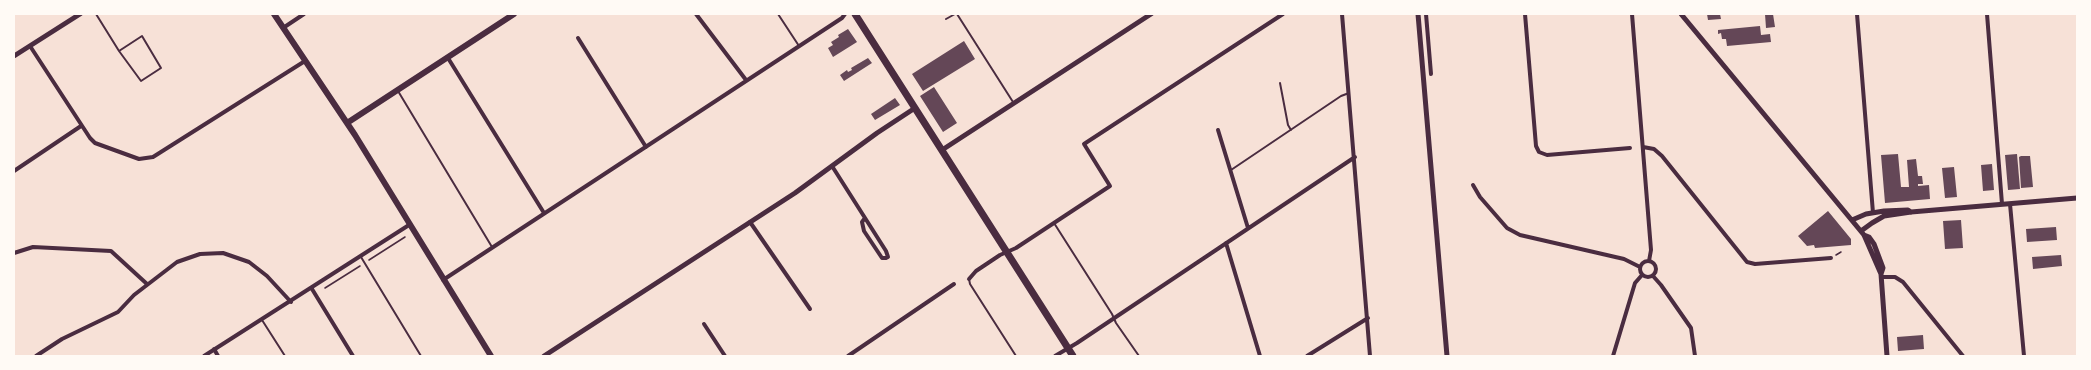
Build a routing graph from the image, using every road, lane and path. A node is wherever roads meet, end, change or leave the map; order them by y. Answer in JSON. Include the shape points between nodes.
{"nodes":[{"id":1,"x":80,"y":14,"type":"edge"},
{"id":2,"x":96,"y":14,"type":"edge"},
{"id":3,"x":274,"y":14,"type":"edge"},
{"id":4,"x":304,"y":14,"type":"edge"},
{"id":5,"x":514,"y":14,"type":"edge"},
{"id":6,"x":696,"y":14,"type":"edge"},
{"id":7,"x":778,"y":14,"type":"edge"},
{"id":8,"x":845,"y":14,"type":"edge"},
{"id":9,"x":855,"y":14,"type":"edge"},
{"id":10,"x":956,"y":14,"type":"edge"},
{"id":11,"x":1151,"y":14,"type":"edge"},
{"id":12,"x":1284,"y":14,"type":"edge"},
{"id":13,"x":1342,"y":14,"type":"edge"},
{"id":14,"x":1418,"y":14,"type":"edge"},
{"id":15,"x":1426,"y":14,"type":"edge"},
{"id":16,"x":1525,"y":14,"type":"edge"},
{"id":17,"x":1632,"y":14,"type":"edge"},
{"id":18,"x":1681,"y":14,"type":"edge"},
{"id":19,"x":1857,"y":14,"type":"edge"},
{"id":20,"x":1987,"y":14,"type":"edge"},
{"id":21,"x":946,"y":19,"type":"dead end"},
{"id":22,"x":283,"y":28,"type":"junction"},
{"id":23,"x":578,"y":38,"type":"dead end"},
{"id":24,"x":30,"y":46,"type":"junction"},
{"id":25,"x":799,"y":46,"type":"junction"},
{"id":26,"x":119,"y":51,"type":"junction"},
{"id":27,"x":14,"y":56,"type":"edge"},
{"id":28,"x":448,"y":58,"type":"junction"},
{"id":29,"x":305,"y":61,"type":"junction"},
{"id":30,"x":1431,"y":74,"type":"dead end"},
{"id":31,"x":746,"y":80,"type":"junction"},
{"id":32,"x":1280,"y":83,"type":"dead end"},
{"id":33,"x":398,"y":91,"type":"junction"},
{"id":34,"x":1350,"y":93,"type":"junction"},
{"id":35,"x":1014,"y":104,"type":"junction"},
{"id":36,"x":915,"y":108,"type":"junction"},
{"id":37,"x":347,"y":123,"type":"junction"},
{"id":38,"x":81,"y":126,"type":"junction"},
{"id":39,"x":1218,"y":130,"type":"dead end"},
{"id":40,"x":1291,"y":130,"type":"junction"},
{"id":41,"x":646,"y":147,"type":"junction"},
{"id":42,"x":1643,"y":147,"type":"junction"},
{"id":43,"x":1630,"y":148,"type":"dead end"},
{"id":44,"x":942,"y":150,"type":"junction"},
{"id":45,"x":1355,"y":157,"type":"junction"},
{"id":46,"x":832,"y":166,"type":"junction"},
{"id":47,"x":1230,"y":170,"type":"junction"},
{"id":48,"x":14,"y":171,"type":"edge"},
{"id":49,"x":1473,"y":185,"type":"dead end"},
{"id":50,"x":2077,"y":198,"type":"edge"},
{"id":51,"x":2002,"y":204,"type":"junction"},
{"id":52,"x":2010,"y":204,"type":"junction"},
{"id":53,"x":1911,"y":212,"type":"junction"},
{"id":54,"x":544,"y":213,"type":"junction"},
{"id":55,"x":1873,"y":213,"type":"junction"},
{"id":56,"x":865,"y":218,"type":"junction"},
{"id":57,"x":1852,"y":220,"type":"junction"},
{"id":58,"x":750,"y":222,"type":"junction"},
{"id":59,"x":1054,"y":223,"type":"junction"},
{"id":60,"x":409,"y":225,"type":"junction"},
{"id":61,"x":1248,"y":228,"type":"junction"},
{"id":62,"x":1862,"y":233,"type":"junction"},
{"id":63,"x":1226,"y":243,"type":"junction"},
{"id":64,"x":492,"y":247,"type":"junction"},
{"id":65,"x":1007,"y":252,"type":"junction"},
{"id":66,"x":14,"y":253,"type":"edge"},
{"id":67,"x":361,"y":257,"type":"junction"},
{"id":68,"x":1831,"y":258,"type":"dead end"},
{"id":69,"x":1649,"y":261,"type":"junction"},
{"id":70,"x":1640,"y":267,"type":"junction"},
{"id":71,"x":1642,"y":275,"type":"junction"},
{"id":72,"x":1653,"y":276,"type":"junction"},
{"id":73,"x":1881,"y":276,"type":"junction"},
{"id":74,"x":969,"y":279,"type":"joint"},
{"id":75,"x":443,"y":280,"type":"junction"},
{"id":76,"x":147,"y":284,"type":"junction"},
{"id":77,"x":954,"y":284,"type":"dead end"},
{"id":78,"x":312,"y":289,"type":"junction"},
{"id":79,"x":291,"y":302,"type":"junction"},
{"id":80,"x":810,"y":309,"type":"dead end"},
{"id":81,"x":1114,"y":318,"type":"junction"},
{"id":82,"x":1368,"y":318,"type":"junction"},
{"id":83,"x":262,"y":319,"type":"junction"},
{"id":84,"x":704,"y":324,"type":"dead end"},
{"id":85,"x":1068,"y":348,"type":"junction"},
{"id":86,"x":214,"y":349,"type":"junction"},
{"id":87,"x":36,"y":356,"type":"edge"},
{"id":88,"x":204,"y":356,"type":"edge"},
{"id":89,"x":218,"y":356,"type":"edge"},
{"id":90,"x":285,"y":356,"type":"edge"},
{"id":91,"x":353,"y":356,"type":"edge"},
{"id":92,"x":421,"y":356,"type":"edge"},
{"id":93,"x":490,"y":356,"type":"edge"},
{"id":94,"x":544,"y":356,"type":"edge"},
{"id":95,"x":725,"y":356,"type":"edge"},
{"id":96,"x":848,"y":356,"type":"edge"},
{"id":97,"x":1016,"y":356,"type":"edge"},
{"id":98,"x":1055,"y":356,"type":"edge"},
{"id":99,"x":1073,"y":356,"type":"edge"},
{"id":100,"x":1139,"y":356,"type":"edge"},
{"id":101,"x":1260,"y":356,"type":"edge"},
{"id":102,"x":1307,"y":356,"type":"edge"},
{"id":103,"x":1370,"y":356,"type":"edge"},
{"id":104,"x":1447,"y":356,"type":"edge"},
{"id":105,"x":1613,"y":356,"type":"edge"},
{"id":106,"x":1695,"y":356,"type":"edge"},
{"id":107,"x":1887,"y":356,"type":"edge"},
{"id":108,"x":1963,"y":356,"type":"edge"},
{"id":109,"x":2024,"y":356,"type":"edge"}],
"edges":[{"from":1,"to":24,"type":"street"},
{"from":2,"to":26,"type":"lane"},
{"from":3,"to":22,"type":"main road"},
{"from":4,"to":22,"type":"street"},
{"from":5,"to":28,"type":"main road"},
{"from":6,"to":31,"type":"street"},
{"from":7,"to":25,"type":"lane"},
{"from":8,"to":25,"type":"street"},
{"from":9,"to":36,"type":"main road"},
{"from":10,"to":21,"type":"lane"},
{"from":10,"to":35,"type":"lane"},
{"from":11,"to":35,"type":"street"},
{"from":12,"to":59,"type":"street","via":[[1084,144],[1110,186]]},
{"from":13,"to":34,"type":"street"},
{"from":14,"to":104,"type":"street"},
{"from":15,"to":30,"type":"street"},
{"from":16,"to":43,"type":"street","via":[[1536,146],[1540,152],[1547,155]]},
{"from":17,"to":42,"type":"street"},
{"from":18,"to":57,"type":"street"},
{"from":19,"to":55,"type":"street"},
{"from":20,"to":51,"type":"street"},
{"from":22,"to":29,"type":"main road"},
{"from":23,"to":41,"type":"street"},
{"from":24,"to":27,"type":"street"},
{"from":24,"to":38,"type":"street"},
{"from":25,"to":31,"type":"street"},
{"from":26,"to":26,"type":"lane","via":[[141,81],[161,68],[142,36]]},
{"from":28,"to":33,"type":"main road"},
{"from":28,"to":54,"type":"street"},
{"from":29,"to":37,"type":"main road"},
{"from":29,"to":38,"type":"street","via":[[153,157],[139,159],[95,143]]},
{"from":31,"to":41,"type":"street"},
{"from":32,"to":40,"type":"lane"},
{"from":33,"to":37,"type":"main road"},
{"from":33,"to":64,"type":"lane"},
{"from":34,"to":40,"type":"lane"},
{"from":34,"to":45,"type":"street"},
{"from":35,"to":44,"type":"street"},
{"from":36,"to":44,"type":"main road"},
{"from":36,"to":46,"type":"street"},
{"from":37,"to":60,"type":"main road"},
{"from":38,"to":48,"type":"street"},
{"from":39,"to":47,"type":"street"},
{"from":40,"to":47,"type":"lane"},
{"from":41,"to":54,"type":"street"},
{"from":42,"to":68,"type":"street","via":[[1654,149],[1662,156],[1748,262],[1755,264]]},
{"from":42,"to":69,"type":"street","via":[[1652,250]]},
{"from":44,"to":65,"type":"main road"},
{"from":45,"to":61,"type":"street"},
{"from":45,"to":82,"type":"street"},
{"from":46,"to":56,"type":"street"},
{"from":46,"to":58,"type":"street"},
{"from":47,"to":61,"type":"street"},
{"from":49,"to":70,"type":"street","via":[[1507,228],[1520,235],[1624,259]]},
{"from":50,"to":52,"type":"street"},
{"from":51,"to":52,"type":"street"},
{"from":51,"to":53,"type":"street"},
{"from":52,"to":109,"type":"street"},
{"from":53,"to":55,"type":"street","via":[[1908,210]]},
{"from":53,"to":62,"type":"street","via":[[1884,216]]},
{"from":54,"to":64,"type":"street"},
{"from":55,"to":57,"type":"street"},
{"from":56,"to":56,"type":"street","via":[[886,251],[888,257],[882,258],[864,231],[862,222]]},
{"from":57,"to":62,"type":"street"},
{"from":58,"to":80,"type":"street"},
{"from":58,"to":94,"type":"street"},
{"from":59,"to":65,"type":"street"},
{"from":59,"to":81,"type":"lane"},
{"from":60,"to":67,"type":"street"},
{"from":60,"to":75,"type":"main road"},
{"from":61,"to":63,"type":"street"},
{"from":62,"to":73,"type":"street"},
{"from":63,"to":81,"type":"street"},
{"from":63,"to":101,"type":"street"},
{"from":64,"to":75,"type":"street"},
{"from":65,"to":74,"type":"street","via":[[976,271]]},
{"from":65,"to":85,"type":"main road"},
{"from":66,"to":76,"type":"street","via":[[33,247],[111,250]]},
{"from":67,"to":78,"type":"street"},
{"from":67,"to":92,"type":"lane"},
{"from":69,"to":70,"type":"street"},
{"from":69,"to":72,"type":"street","via":[[1656,268]]},
{"from":70,"to":71,"type":"street"},
{"from":71,"to":72,"type":"street"},
{"from":71,"to":105,"type":"street","via":[[1635,283]]},
{"from":72,"to":106,"type":"street","via":[[1690,328]]},
{"from":73,"to":107,"type":"street"},
{"from":73,"to":108,"type":"street","via":[[1895,277],[1903,282]]},
{"from":74,"to":97,"type":"lane"},
{"from":75,"to":93,"type":"main road"},
{"from":76,"to":79,"type":"street","via":[[184,259],[205,253],[223,253],[243,259],[256,267]]},
{"from":76,"to":87,"type":"street","via":[[118,312],[62,339]]},
{"from":77,"to":96,"type":"street"},
{"from":78,"to":79,"type":"street"},
{"from":78,"to":91,"type":"street"},
{"from":79,"to":83,"type":"street"},
{"from":81,"to":85,"type":"street"},
{"from":81,"to":100,"type":"lane"},
{"from":82,"to":102,"type":"street"},
{"from":82,"to":103,"type":"street"},
{"from":83,"to":86,"type":"street"},
{"from":83,"to":90,"type":"lane"},
{"from":84,"to":95,"type":"street"},
{"from":85,"to":98,"type":"street"},
{"from":85,"to":99,"type":"main road"},
{"from":86,"to":88,"type":"street"},
{"from":86,"to":89,"type":"street"}]}
